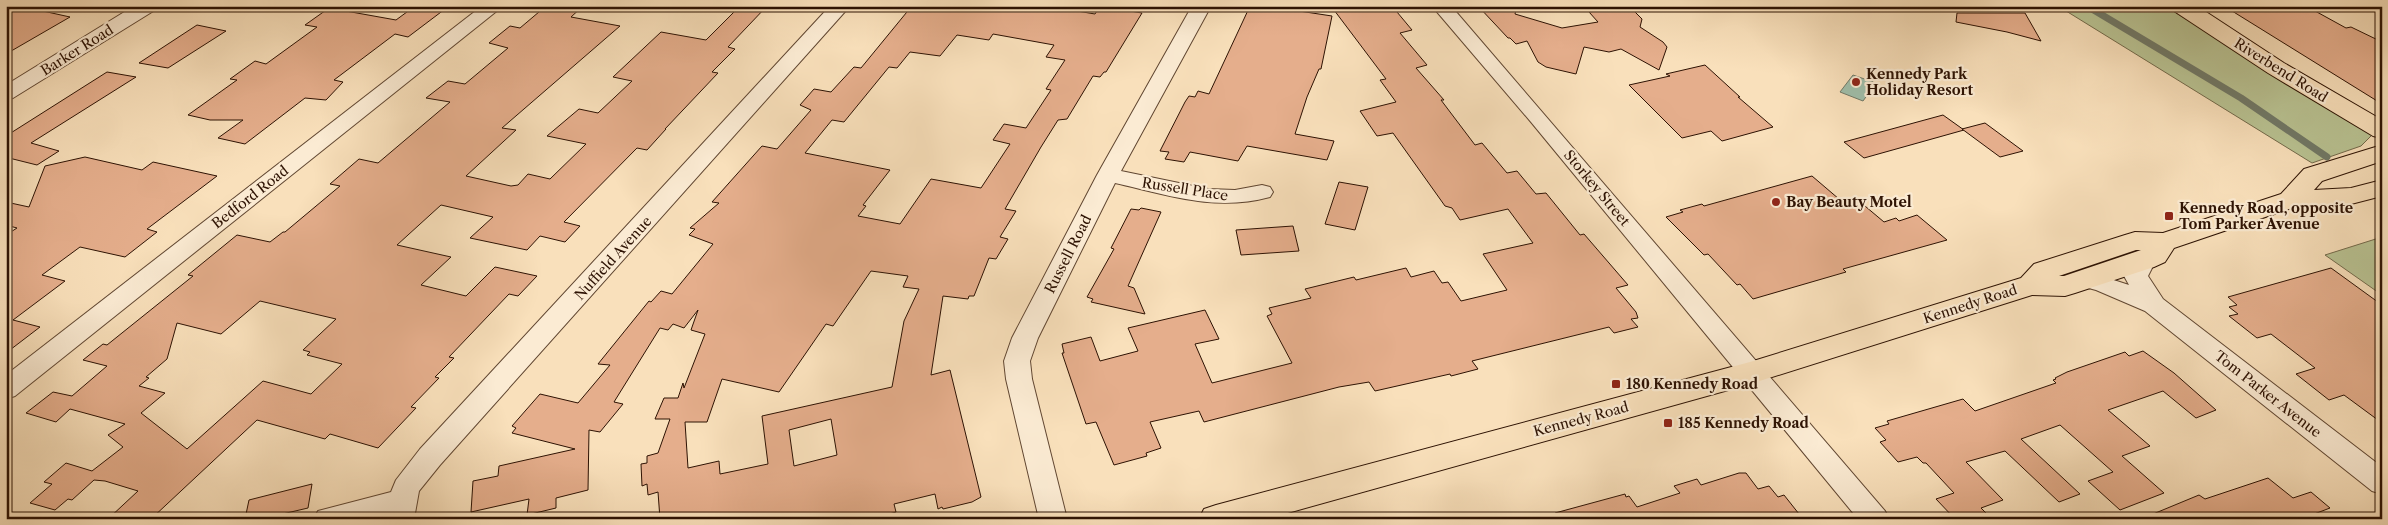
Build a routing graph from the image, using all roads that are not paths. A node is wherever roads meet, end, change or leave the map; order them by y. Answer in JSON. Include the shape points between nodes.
{"nodes":[{"id":1,"x":148,"y":6,"type":"edge"},
{"id":2,"x":494,"y":6,"type":"edge"},
{"id":3,"x":841,"y":6,"type":"edge"},
{"id":4,"x":1202,"y":6,"type":"edge"},
{"id":5,"x":1441,"y":6,"type":"edge"},
{"id":6,"x":2182,"y":6,"type":"edge"},
{"id":7,"x":6,"y":94,"type":"edge"},
{"id":8,"x":2382,"y":131,"type":"edge"},
{"id":9,"x":2382,"y":153,"type":"edge"},
{"id":10,"x":1108,"y":175,"type":"junction"},
{"id":11,"x":2382,"y":188,"type":"edge"},
{"id":12,"x":1262,"y":192,"type":"dead end"},
{"id":13,"x":2290,"y":200,"type":"junction"},
{"id":14,"x":2164,"y":242,"type":"junction"},
{"id":15,"x":2144,"y":260,"type":"junction"},
{"id":16,"x":2086,"y":279,"type":"junction"},
{"id":17,"x":2031,"y":285,"type":"junction"},
{"id":18,"x":2154,"y":305,"type":"junction"},
{"id":19,"x":1750,"y":373,"type":"junction"},
{"id":20,"x":6,"y":388,"type":"edge"},
{"id":21,"x":2382,"y":483,"type":"edge"},
{"id":22,"x":401,"y":510,"type":"edge"},
{"id":23,"x":328,"y":519,"type":"edge"},
{"id":24,"x":1053,"y":519,"type":"edge"},
{"id":25,"x":1216,"y":519,"type":"edge"},
{"id":26,"x":1875,"y":519,"type":"edge"}],
"edges":[{"from":1,"to":7,"type":"street","name":"Barker Road"},
{"from":2,"to":20,"type":"street","name":"Bedford Road"},
{"from":3,"to":22,"type":"street","name":"Nuffield Avenue","via":[[430,457],[406,488]]},
{"from":4,"to":10,"type":"street","name":"Russell Road"},
{"from":5,"to":19,"type":"street","name":"Storkey Street"},
{"from":6,"to":8,"type":"main road","name":"Riverbend Road","via":[[2276,68]]},
{"from":9,"to":13,"type":"main road","name":"Kennedy Road","via":[[2313,175]]},
{"from":10,"to":12,"type":"street","name":"Russell Place","via":[[1208,196],[1235,197]]},
{"from":10,"to":24,"type":"street","name":"Russell Road","via":[[1016,361]]},
{"from":11,"to":13,"type":"main road","name":"Kennedy Road","via":[[2351,196]]},
{"from":13,"to":14,"type":"main road","name":"Kennedy Road"},
{"from":14,"to":15,"type":"main road","name":"Kennedy Road","via":[[2155,255]]},
{"from":14,"to":17,"type":"main road","name":"Kennedy Road","via":[[2135,241],[2044,270]]},
{"from":15,"to":16,"type":"main road","name":"Kennedy Road"},
{"from":15,"to":18,"type":"street","name":"Tom Parker Avenue","via":[[2136,276]]},
{"from":16,"to":17,"type":"main road","name":"Kennedy Road","via":[[2065,286]]},
{"from":16,"to":18,"type":"street","name":"Tom Parker Avenue"},
{"from":17,"to":19,"type":"main road","name":"Kennedy Road"},
{"from":18,"to":21,"type":"street","name":"Tom Parker Avenue"},
{"from":19,"to":25,"type":"main road","name":"Kennedy Road"},
{"from":19,"to":26,"type":"street","name":"Storkey Street"},
{"from":22,"to":23,"type":"street"}]}
